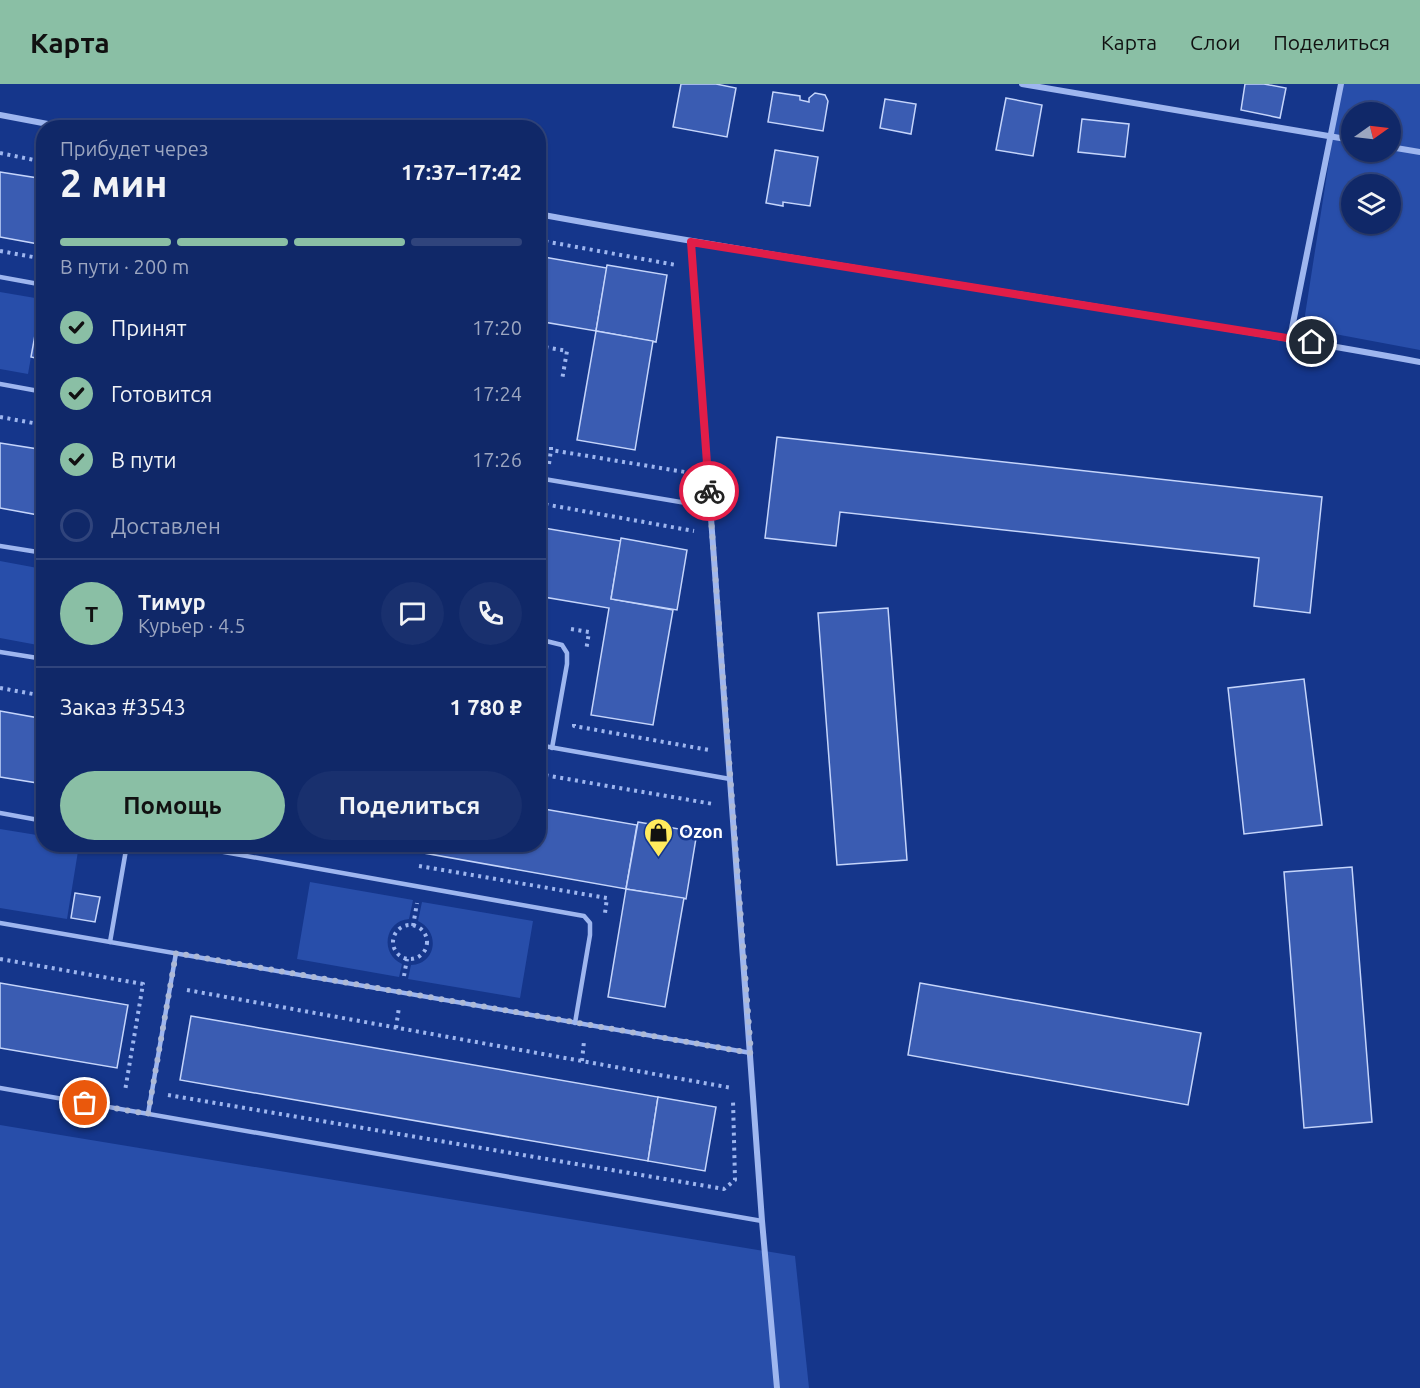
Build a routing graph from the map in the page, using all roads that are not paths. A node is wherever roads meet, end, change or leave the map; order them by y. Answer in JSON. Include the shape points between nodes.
{"nodes":[{"id":1,"x":1022,"y":84,"type":"edge"},
{"id":2,"x":1341,"y":84,"type":"edge"},
{"id":3,"x":0,"y":115,"type":"edge"},
{"id":4,"x":36,"y":122,"type":"edge"},
{"id":5,"x":1332,"y":136,"type":"junction"},
{"id":6,"x":1341,"y":138,"type":"edge"},
{"id":7,"x":1401,"y":149,"type":"edge"},
{"id":8,"x":1420,"y":152,"type":"edge"},
{"id":9,"x":546,"y":215,"type":"edge"},
{"id":10,"x":691,"y":242,"type":"junction"},
{"id":11,"x":0,"y":277,"type":"edge"},
{"id":12,"x":36,"y":284,"type":"edge"},
{"id":13,"x":1290,"y":338,"type":"junction"},
{"id":14,"x":1420,"y":362,"type":"edge"},
{"id":15,"x":0,"y":384,"type":"edge"},
{"id":16,"x":36,"y":391,"type":"edge"},
{"id":17,"x":546,"y":479,"type":"edge"},
{"id":18,"x":710,"y":507,"type":"junction"},
{"id":19,"x":0,"y":546,"type":"edge"},
{"id":20,"x":36,"y":552,"type":"edge"},
{"id":21,"x":546,"y":641,"type":"edge"},
{"id":22,"x":0,"y":652,"type":"edge"},
{"id":23,"x":36,"y":658,"type":"edge"},
{"id":24,"x":546,"y":747,"type":"edge"},
{"id":25,"x":552,"y":748,"type":"junction"},
{"id":26,"x":730,"y":778,"type":"junction"},
{"id":27,"x":0,"y":813,"type":"edge"},
{"id":28,"x":36,"y":820,"type":"edge"},
{"id":29,"x":126,"y":852,"type":"edge"},
{"id":30,"x":224,"y":852,"type":"edge"},
{"id":31,"x":0,"y":923,"type":"edge"},
{"id":32,"x":110,"y":942,"type":"junction"},
{"id":33,"x":176,"y":953,"type":"junction"},
{"id":34,"x":575,"y":1023,"type":"junction"},
{"id":35,"x":751,"y":1053,"type":"junction"},
{"id":36,"x":0,"y":1088,"type":"edge"},
{"id":37,"x":148,"y":1114,"type":"junction"},
{"id":38,"x":762,"y":1221,"type":"junction"},
{"id":39,"x":777,"y":1388,"type":"edge"}],
"edges":[{"from":1,"to":5,"type":"street"},
{"from":2,"to":5,"type":"street"},
{"from":3,"to":4,"type":"street"},
{"from":5,"to":6,"type":"street"},
{"from":5,"to":13,"type":"street"},
{"from":7,"to":8,"type":"street"},
{"from":9,"to":10,"type":"street"},
{"from":10,"to":13,"type":"street"},
{"from":10,"to":18,"type":"street"},
{"from":11,"to":12,"type":"lane"},
{"from":13,"to":14,"type":"street"},
{"from":15,"to":16,"type":"lane"},
{"from":17,"to":18,"type":"lane"},
{"from":18,"to":26,"type":"street"},
{"from":19,"to":20,"type":"lane"},
{"from":21,"to":25,"type":"lane","via":[[562,645],[567,653]]},
{"from":22,"to":23,"type":"lane"},
{"from":24,"to":25,"type":"lane"},
{"from":25,"to":26,"type":"lane"},
{"from":26,"to":35,"type":"street"},
{"from":27,"to":28,"type":"lane"},
{"from":29,"to":32,"type":"lane"},
{"from":30,"to":34,"type":"lane","via":[[584,916],[590,923],[591,935]]},
{"from":31,"to":32,"type":"lane"},
{"from":32,"to":33,"type":"lane"},
{"from":33,"to":34,"type":"lane"},
{"from":33,"to":37,"type":"lane"},
{"from":34,"to":35,"type":"lane"},
{"from":35,"to":38,"type":"street"},
{"from":36,"to":37,"type":"lane"},
{"from":37,"to":38,"type":"lane"},
{"from":38,"to":39,"type":"street"}]}
